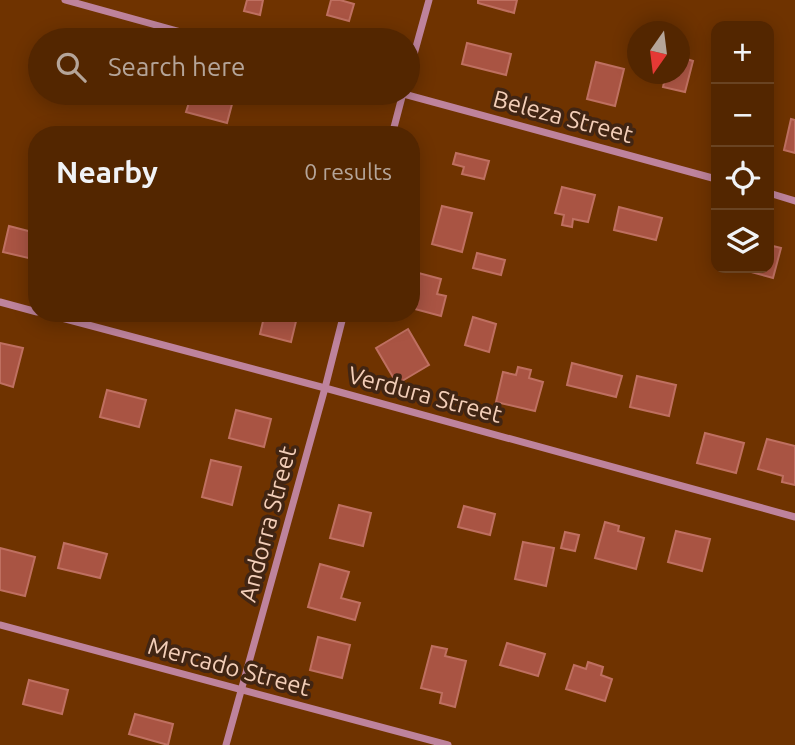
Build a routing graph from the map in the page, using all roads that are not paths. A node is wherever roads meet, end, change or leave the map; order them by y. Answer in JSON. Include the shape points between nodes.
{"nodes":[{"id":1,"x":65,"y":0,"type":"edge"},
{"id":2,"x":429,"y":0,"type":"edge"},
{"id":3,"x":166,"y":28,"type":"edge"},
{"id":4,"x":420,"y":33,"type":"edge"},
{"id":5,"x":420,"y":98,"type":"edge"},
{"id":6,"x":399,"y":105,"type":"edge"},
{"id":7,"x":394,"y":126,"type":"edge"},
{"id":8,"x":711,"y":178,"type":"edge"},
{"id":9,"x":774,"y":195,"type":"edge"},
{"id":10,"x":795,"y":201,"type":"edge"},
{"id":11,"x":0,"y":302,"type":"edge"},
{"id":12,"x":28,"y":310,"type":"edge"},
{"id":13,"x":77,"y":322,"type":"edge"},
{"id":14,"x":342,"y":322,"type":"edge"},
{"id":15,"x":325,"y":388,"type":"junction"},
{"id":16,"x":795,"y":517,"type":"edge"},
{"id":17,"x":0,"y":625,"type":"edge"},
{"id":18,"x":242,"y":690,"type":"junction"},
{"id":19,"x":226,"y":745,"type":"edge"},
{"id":20,"x":448,"y":745,"type":"edge"}],
"edges":[{"from":1,"to":3,"type":"street"},
{"from":2,"to":4,"type":"street"},
{"from":5,"to":8,"type":"street","name":"Beleza Street"},
{"from":6,"to":7,"type":"street"},
{"from":9,"to":10,"type":"street"},
{"from":11,"to":12,"type":"street"},
{"from":13,"to":15,"type":"street","name":"Verdura Street"},
{"from":14,"to":15,"type":"street","name":"Andorra Street"},
{"from":15,"to":16,"type":"street","name":"Verdura Street"},
{"from":15,"to":18,"type":"street","name":"Andorra Street"},
{"from":17,"to":18,"type":"street","name":"Mercado Street"},
{"from":18,"to":19,"type":"street","name":"Andorra Street"},
{"from":18,"to":20,"type":"street","name":"Mercado Street"}]}
